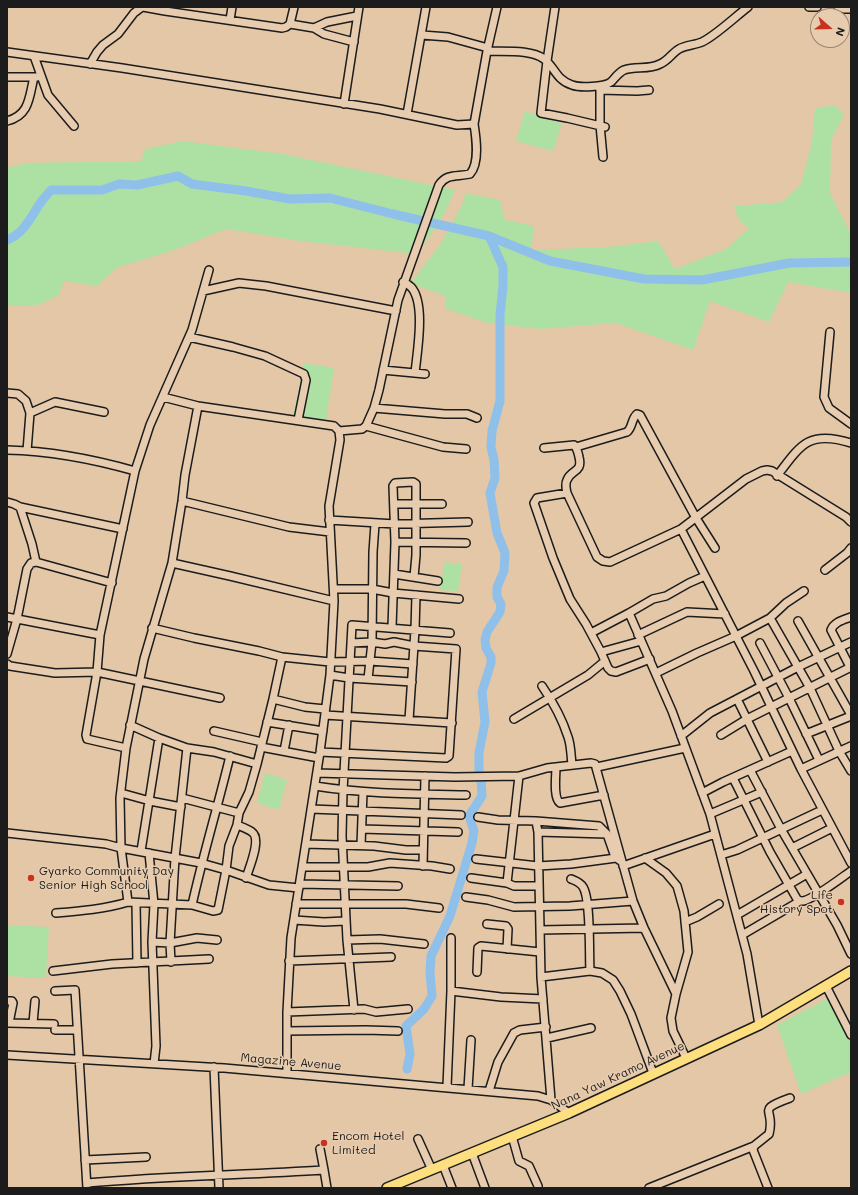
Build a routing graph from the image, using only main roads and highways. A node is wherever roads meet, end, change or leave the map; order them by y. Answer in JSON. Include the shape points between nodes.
{"nodes":[{"id":1,"x":851,"y":971,"type":"edge"},
{"id":2,"x":387,"y":1188,"type":"edge"}],
"edges":[{"from":1,"to":2,"type":"main road","name":"Nana Yaw Kramo Avenue","via":[[759,1025],[568,1113]]}]}
